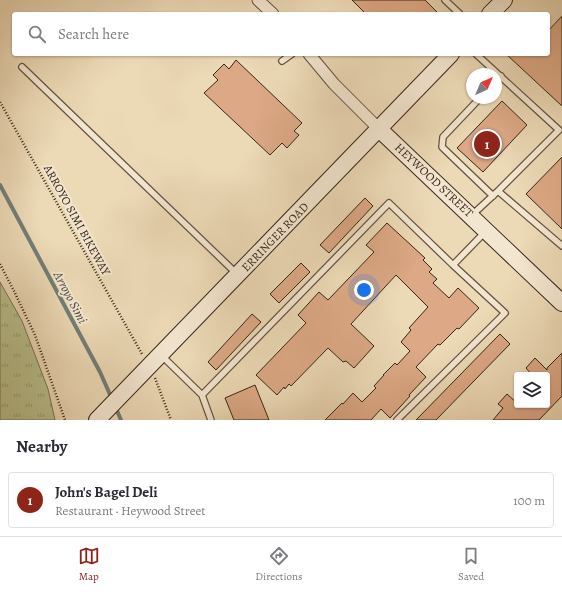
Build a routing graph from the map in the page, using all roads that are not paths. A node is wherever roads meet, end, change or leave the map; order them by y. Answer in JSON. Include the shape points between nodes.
{"nodes":[{"id":1,"x":258,"y":0,"type":"edge"},
{"id":2,"x":445,"y":0,"type":"edge"},
{"id":3,"x":504,"y":0,"type":"edge"},
{"id":4,"x":270,"y":12,"type":"edge"},
{"id":5,"x":458,"y":12,"type":"edge"},
{"id":6,"x":492,"y":12,"type":"edge"},
{"id":7,"x":289,"y":56,"type":"edge"},
{"id":8,"x":311,"y":56,"type":"edge"},
{"id":9,"x":449,"y":56,"type":"edge"},
{"id":10,"x":478,"y":56,"type":"edge"},
{"id":11,"x":282,"y":61,"type":"dead end"},
{"id":12,"x":22,"y":67,"type":"dead end"},
{"id":13,"x":492,"y":68,"type":"edge"},
{"id":14,"x":502,"y":77,"type":"edge"},
{"id":15,"x":474,"y":104,"type":"edge"},
{"id":16,"x":560,"y":128,"type":"edge"},
{"id":17,"x":379,"y":129,"type":"junction"},
{"id":18,"x":498,"y":191,"type":"junction"},
{"id":19,"x":493,"y":196,"type":"junction"},
{"id":20,"x":472,"y":216,"type":"junction"},
{"id":21,"x":486,"y":230,"type":"junction"},
{"id":22,"x":562,"y":246,"type":"edge"},
{"id":23,"x":454,"y":265,"type":"junction"},
{"id":24,"x":238,"y":275,"type":"junction"},
{"id":25,"x":562,"y":303,"type":"edge"},
{"id":26,"x":161,"y":354,"type":"junction"},
{"id":27,"x":202,"y":395,"type":"junction"},
{"id":28,"x":97,"y":420,"type":"edge"},
{"id":29,"x":211,"y":420,"type":"edge"},
{"id":30,"x":397,"y":420,"type":"edge"}],
"edges":[{"from":1,"to":4,"type":"street"},
{"from":2,"to":5,"type":"lane"},
{"from":3,"to":6,"type":"main road"},
{"from":7,"to":11,"type":"lane"},
{"from":8,"to":17,"type":"street","name":"HEYWOOD STREET","via":[[334,84]]},
{"from":9,"to":17,"type":"main road","name":"ERRINGER ROAD"},
{"from":10,"to":13,"type":"lane"},
{"from":12,"to":24,"type":"lane"},
{"from":14,"to":16,"type":"lane"},
{"from":15,"to":19,"type":"lane","via":[[443,137],[442,147]]},
{"from":16,"to":18,"type":"lane"},
{"from":17,"to":20,"type":"main road","name":"HEYWOOD STREET"},
{"from":17,"to":24,"type":"main road","name":"ERRINGER ROAD"},
{"from":18,"to":19,"type":"lane"},
{"from":18,"to":22,"type":"lane"},
{"from":19,"to":20,"type":"lane"},
{"from":20,"to":21,"type":"main road","name":"HEYWOOD STREET"},
{"from":21,"to":23,"type":"lane"},
{"from":21,"to":25,"type":"main road","name":"HEYWOOD STREET"},
{"from":23,"to":27,"type":"lane","via":[[389,203]]},
{"from":23,"to":30,"type":"lane","via":[[505,313]]},
{"from":24,"to":26,"type":"main road","name":"ERRINGER ROAD"},
{"from":26,"to":27,"type":"lane"},
{"from":26,"to":28,"type":"main road","name":"ERRINGER ROAD"},
{"from":27,"to":29,"type":"lane"}]}
